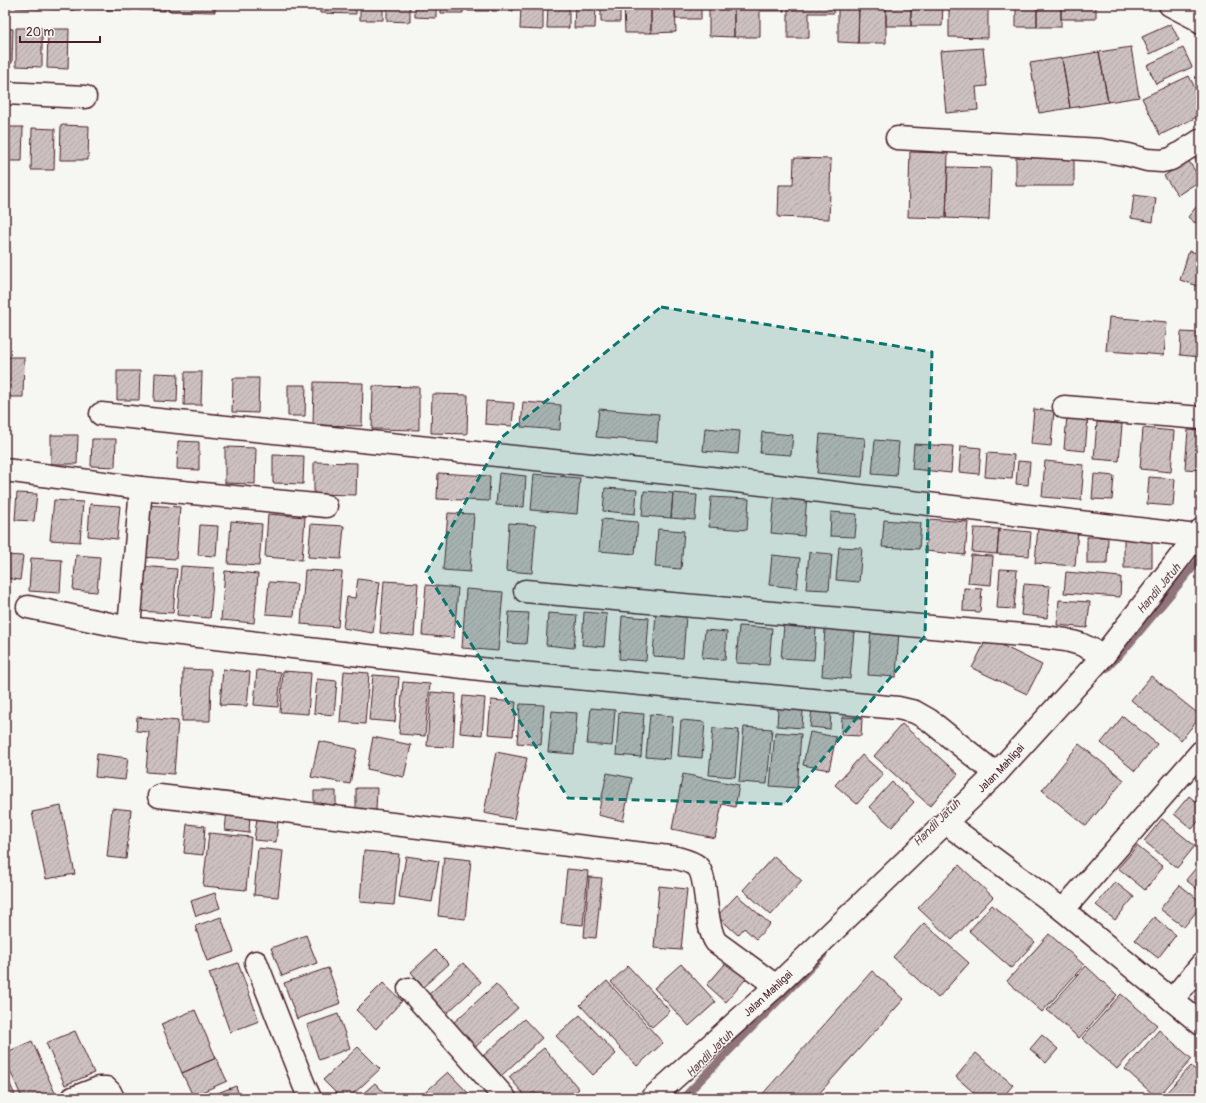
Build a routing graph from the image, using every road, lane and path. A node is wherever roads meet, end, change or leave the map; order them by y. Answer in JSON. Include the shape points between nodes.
{"nodes":[{"id":1,"x":1170,"y":5,"type":"edge"},
{"id":2,"x":1200,"y":21,"type":"edge"},
{"id":3,"x":5,"y":93,"type":"edge"},
{"id":4,"x":86,"y":97,"type":"dead end"},
{"id":5,"x":898,"y":138,"type":"dead end"},
{"id":6,"x":1201,"y":140,"type":"edge"},
{"id":7,"x":1064,"y":407,"type":"dead end"},
{"id":8,"x":102,"y":414,"type":"dead end"},
{"id":9,"x":1201,"y":418,"type":"edge"},
{"id":10,"x":5,"y":470,"type":"edge"},
{"id":11,"x":141,"y":488,"type":"junction"},
{"id":12,"x":326,"y":506,"type":"dead end"},
{"id":13,"x":1199,"y":533,"type":"edge"},
{"id":14,"x":524,"y":591,"type":"dead end"},
{"id":15,"x":28,"y":607,"type":"dead end"},
{"id":16,"x":128,"y":628,"type":"junction"},
{"id":17,"x":1104,"y":655,"type":"junction"},
{"id":18,"x":1201,"y":752,"type":"edge"},
{"id":19,"x":996,"y":774,"type":"junction"},
{"id":20,"x":159,"y":796,"type":"dead end"},
{"id":21,"x":950,"y":825,"type":"junction"},
{"id":22,"x":1063,"y":910,"type":"junction"},
{"id":23,"x":256,"y":962,"type":"dead end"},
{"id":24,"x":1201,"y":965,"type":"edge"},
{"id":25,"x":776,"y":986,"type":"junction"},
{"id":26,"x":409,"y":989,"type":"dead end"},
{"id":27,"x":1172,"y":1000,"type":"junction"},
{"id":28,"x":1201,"y":1024,"type":"edge"},
{"id":29,"x":73,"y":1098,"type":"edge"},
{"id":30,"x":112,"y":1098,"type":"edge"},
{"id":31,"x":310,"y":1098,"type":"edge"},
{"id":32,"x":505,"y":1098,"type":"edge"},
{"id":33,"x":652,"y":1098,"type":"edge"}],
"edges":[{"from":1,"to":2,"type":"street"},
{"from":3,"to":4,"type":"street"},
{"from":5,"to":6,"type":"street","via":[[1101,150],[1147,160],[1171,159]]},
{"from":7,"to":9,"type":"street"},
{"from":8,"to":13,"type":"street","via":[[669,473]]},
{"from":10,"to":11,"type":"street"},
{"from":11,"to":12,"type":"street"},
{"from":11,"to":16,"type":"street"},
{"from":13,"to":17,"type":"street","name":"Jalan Mahligai"},
{"from":14,"to":17,"type":"street","via":[[1044,637],[1080,644]]},
{"from":15,"to":16,"type":"street"},
{"from":16,"to":19,"type":"street","via":[[489,670],[898,708],[915,712],[929,720]]},
{"from":17,"to":19,"type":"street","name":"Jalan Mahligai"},
{"from":18,"to":22,"type":"street"},
{"from":19,"to":21,"type":"street","name":"Jalan Mahligai"},
{"from":20,"to":25,"type":"street","via":[[687,861],[697,866],[702,874],[709,925],[716,942]]},
{"from":21,"to":22,"type":"street"},
{"from":21,"to":25,"type":"street","name":"Jalan Mahligai"},
{"from":22,"to":27,"type":"street"},
{"from":23,"to":31,"type":"street"},
{"from":24,"to":27,"type":"street"},
{"from":25,"to":33,"type":"street","name":"Jalan Mahligai"},
{"from":26,"to":32,"type":"street"},
{"from":27,"to":28,"type":"street"},
{"from":29,"to":30,"type":"street","via":[[99,1088],[106,1088]]}]}
